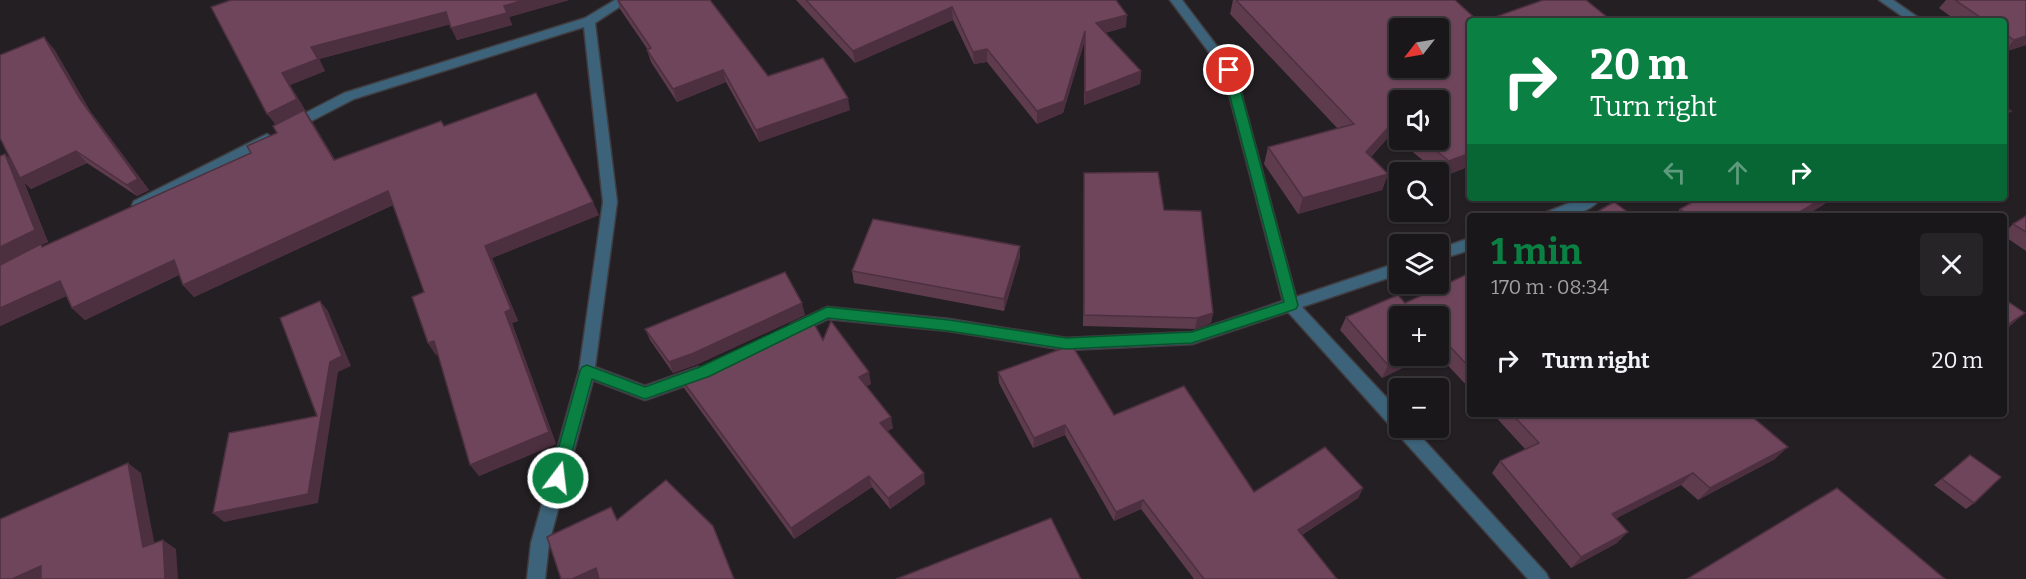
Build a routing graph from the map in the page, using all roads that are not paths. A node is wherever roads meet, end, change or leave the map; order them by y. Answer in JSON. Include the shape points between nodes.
{"nodes":[{"id":1,"x":624,"y":0,"type":"edge"},
{"id":2,"x":1176,"y":0,"type":"edge"},
{"id":3,"x":1885,"y":0,"type":"edge"},
{"id":4,"x":1912,"y":18,"type":"edge"},
{"id":5,"x":589,"y":21,"type":"junction"},
{"id":6,"x":1589,"y":201,"type":"edge"},
{"id":7,"x":127,"y":211,"type":"edge"},
{"id":8,"x":1561,"y":213,"type":"edge"},
{"id":9,"x":1467,"y":245,"type":"edge"},
{"id":10,"x":1449,"y":251,"type":"edge"},
{"id":11,"x":1389,"y":272,"type":"edge"},
{"id":12,"x":1291,"y":305,"type":"junction"},
{"id":13,"x":786,"y":332,"type":"edge"},
{"id":14,"x":715,"y":366,"type":"edge"},
{"id":15,"x":587,"y":371,"type":"junction"},
{"id":16,"x":1389,"y":412,"type":"edge"},
{"id":17,"x":1412,"y":438,"type":"edge"},
{"id":18,"x":536,"y":579,"type":"edge"},
{"id":19,"x":1540,"y":579,"type":"edge"}],
"edges":[{"from":1,"to":5,"type":"street"},
{"from":2,"to":12,"type":"street","via":[[1229,70]]},
{"from":3,"to":4,"type":"street"},
{"from":5,"to":7,"type":"street","via":[[349,96]]},
{"from":5,"to":15,"type":"street","via":[[610,202]]},
{"from":6,"to":8,"type":"street"},
{"from":9,"to":10,"type":"street"},
{"from":11,"to":12,"type":"street"},
{"from":12,"to":13,"type":"street","via":[[1192,338],[1066,344],[949,325],[827,312]]},
{"from":12,"to":16,"type":"street"},
{"from":14,"to":15,"type":"street","via":[[645,393]]},
{"from":15,"to":18,"type":"street","via":[[540,543]]},
{"from":17,"to":19,"type":"street"}]}
